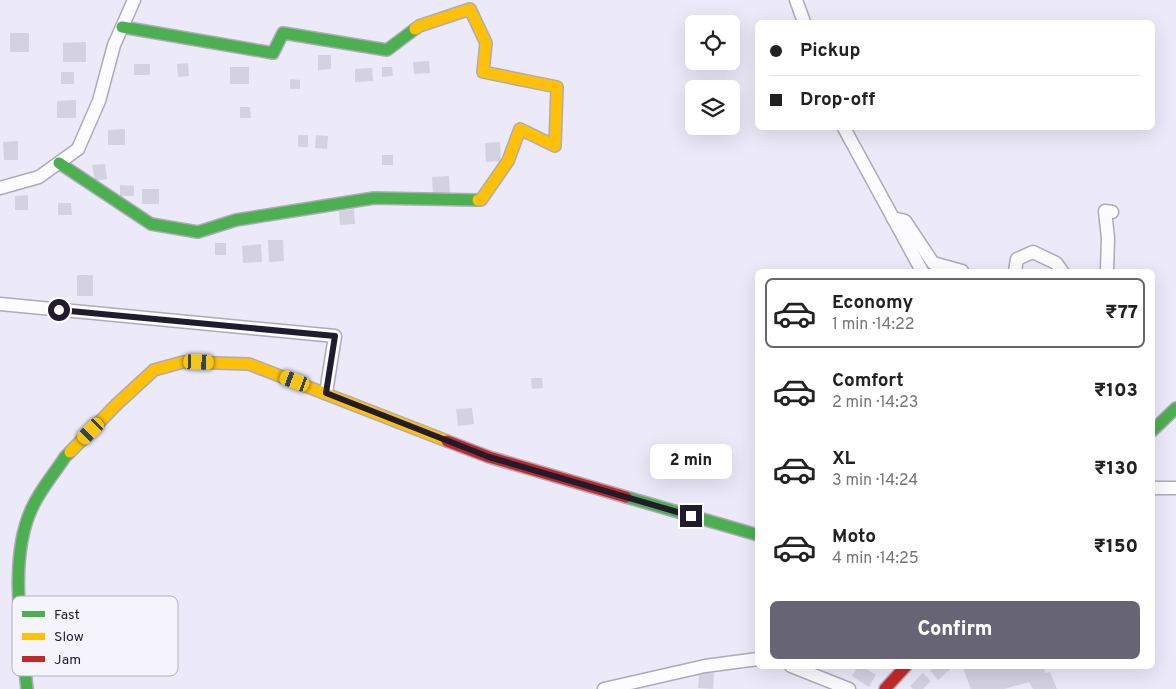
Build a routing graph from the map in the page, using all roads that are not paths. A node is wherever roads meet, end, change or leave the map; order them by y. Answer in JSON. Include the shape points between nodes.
{"nodes":[{"id":1,"x":134,"y":0,"type":"edge"},
{"id":2,"x":796,"y":0,"type":"edge"},
{"id":3,"x":803,"y":20,"type":"edge"},
{"id":4,"x":122,"y":27,"type":"junction"},
{"id":5,"x":845,"y":130,"type":"edge"},
{"id":6,"x":59,"y":162,"type":"junction"},
{"id":7,"x":0,"y":188,"type":"edge"},
{"id":8,"x":1112,"y":212,"type":"dead end"},
{"id":9,"x":893,"y":218,"type":"junction"},
{"id":10,"x":921,"y":269,"type":"edge"},
{"id":11,"x":955,"y":269,"type":"edge"},
{"id":12,"x":1014,"y":269,"type":"edge"},
{"id":13,"x":1060,"y":269,"type":"edge"},
{"id":14,"x":1108,"y":269,"type":"edge"},
{"id":15,"x":0,"y":304,"type":"edge"},
{"id":16,"x":326,"y":393,"type":"junction"},
{"id":17,"x":1176,"y":408,"type":"edge"},
{"id":18,"x":1155,"y":428,"type":"edge"},
{"id":19,"x":1155,"y":488,"type":"edge"},
{"id":20,"x":1176,"y":488,"type":"edge"},
{"id":21,"x":755,"y":534,"type":"edge"},
{"id":22,"x":19,"y":596,"type":"edge"},
{"id":23,"x":755,"y":658,"type":"edge"},
{"id":24,"x":799,"y":669,"type":"edge"},
{"id":25,"x":903,"y":669,"type":"edge"},
{"id":26,"x":26,"y":676,"type":"edge"},
{"id":27,"x":27,"y":689,"type":"edge"},
{"id":28,"x":604,"y":689,"type":"edge"},
{"id":29,"x":850,"y":689,"type":"edge"},
{"id":30,"x":885,"y":689,"type":"edge"}],
"edges":[{"from":1,"to":4,"type":"street"},
{"from":2,"to":3,"type":"street"},
{"from":4,"to":6,"type":"street","via":[[98,101],[78,149]]},
{"from":4,"to":6,"type":"street","via":[[273,53],[282,33],[387,50],[419,26],[470,9],[486,43],[483,72],[558,87],[555,146],[520,129],[508,161],[481,200],[374,198],[236,220],[198,232],[151,224]]},
{"from":5,"to":9,"type":"street"},
{"from":6,"to":7,"type":"street","via":[[39,177]]},
{"from":8,"to":14,"type":"street","via":[[1105,211]]},
{"from":9,"to":10,"type":"street"},
{"from":9,"to":11,"type":"street","via":[[905,221],[933,263]]},
{"from":12,"to":13,"type":"street","via":[[1017,259],[1033,252],[1056,263]]},
{"from":15,"to":16,"type":"street","via":[[335,336]]},
{"from":16,"to":21,"type":"street","via":[[489,457]]},
{"from":16,"to":22,"type":"street","via":[[249,364],[182,362],[154,370],[65,457],[32,508],[21,541]]},
{"from":17,"to":18,"type":"street"},
{"from":19,"to":20,"type":"street"},
{"from":23,"to":28,"type":"street"},
{"from":24,"to":29,"type":"street"},
{"from":25,"to":30,"type":"street"},
{"from":26,"to":27,"type":"street"}]}
